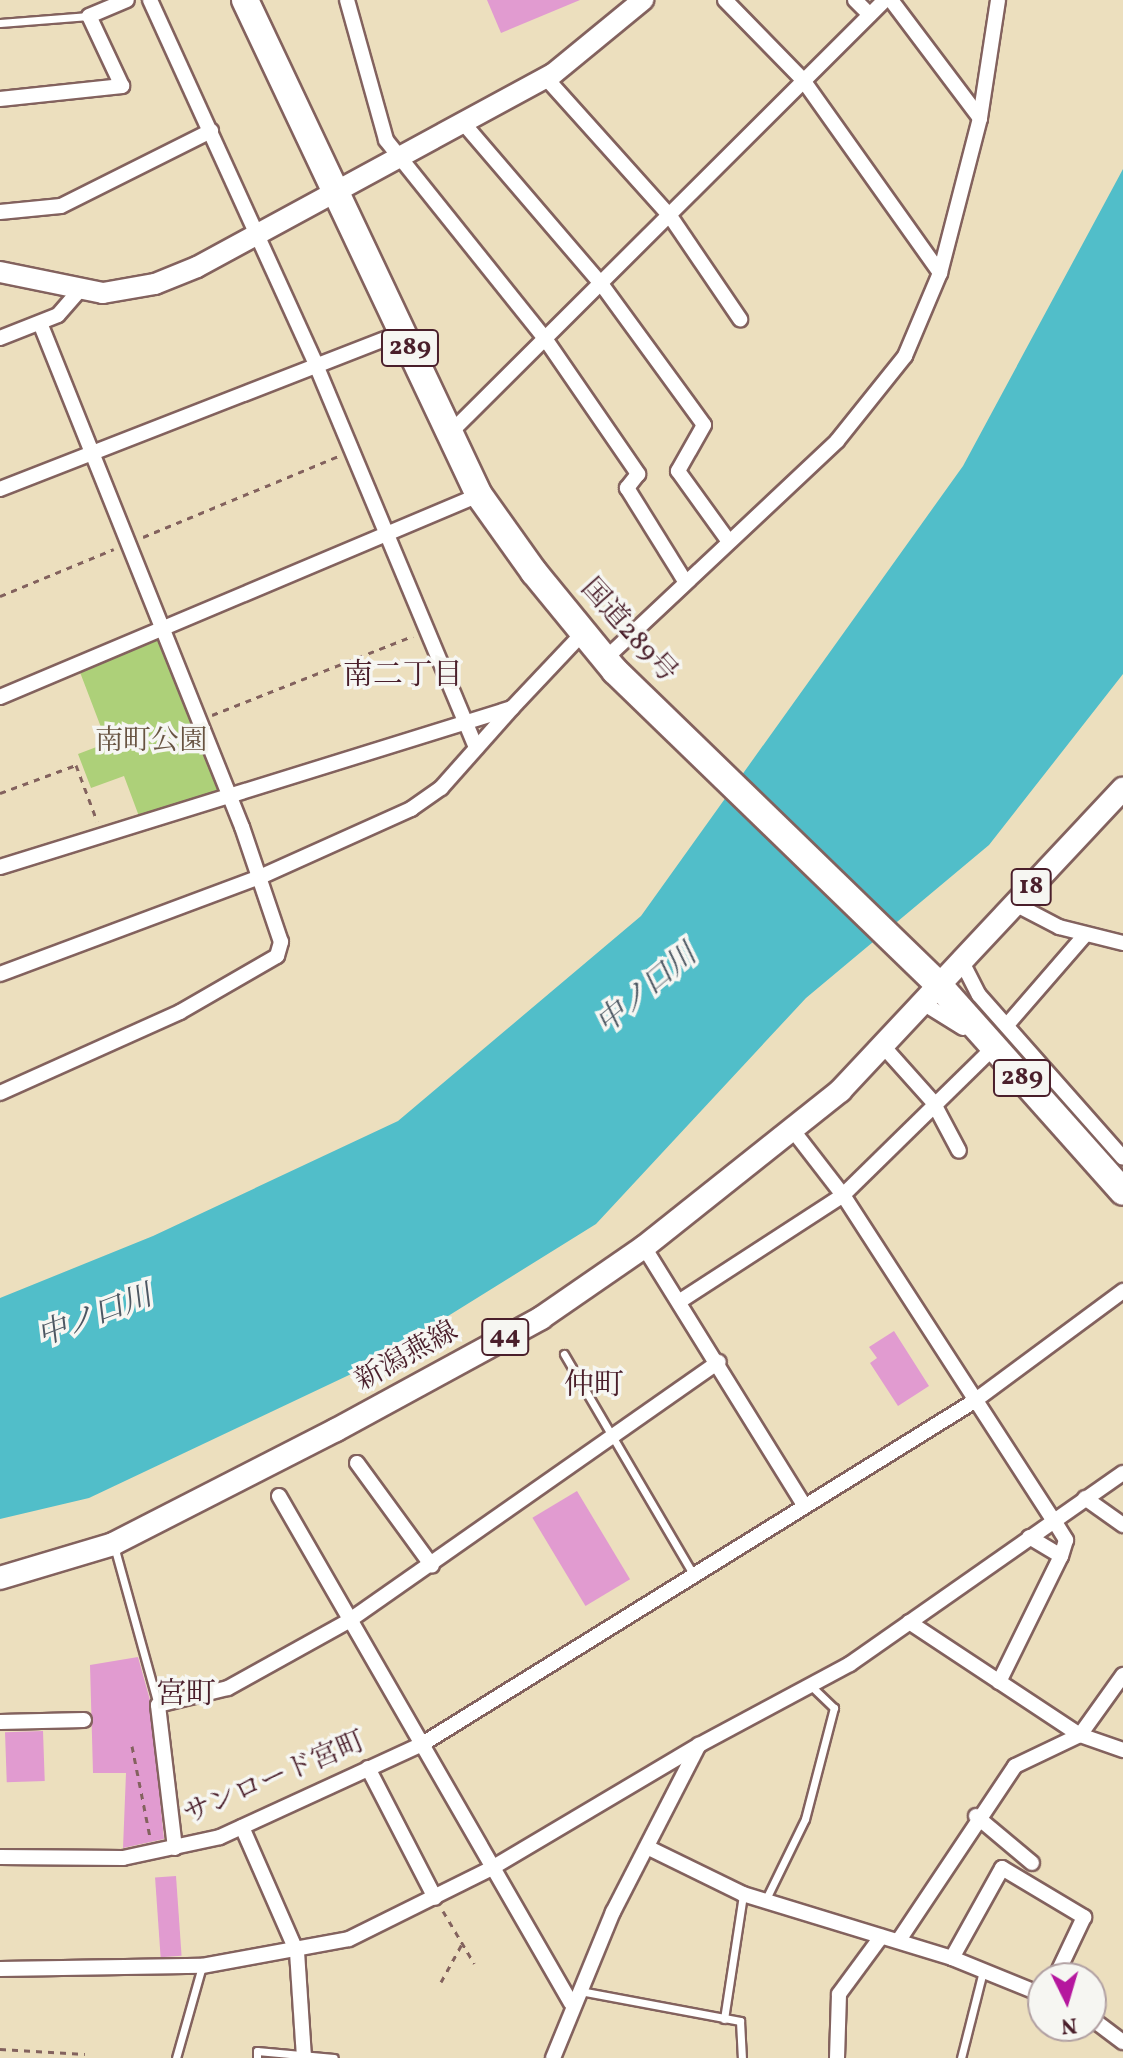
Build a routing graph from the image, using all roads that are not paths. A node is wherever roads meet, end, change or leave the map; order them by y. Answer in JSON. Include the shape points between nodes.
{"nodes":[{"id":1,"x":127,"y":0,"type":"edge"},
{"id":2,"x":150,"y":0,"type":"edge"},
{"id":3,"x":245,"y":0,"type":"edge"},
{"id":4,"x":347,"y":0,"type":"edge"},
{"id":5,"x":643,"y":0,"type":"edge"},
{"id":6,"x":725,"y":0,"type":"edge"},
{"id":7,"x":855,"y":0,"type":"edge"},
{"id":8,"x":885,"y":0,"type":"edge"},
{"id":9,"x":891,"y":0,"type":"edge"},
{"id":10,"x":998,"y":0,"type":"edge"},
{"id":11,"x":870,"y":15,"type":"junction"},
{"id":12,"x":89,"y":16,"type":"junction"},
{"id":13,"x":0,"y":23,"type":"edge"},
{"id":14,"x":546,"y":78,"type":"junction"},
{"id":15,"x":803,"y":80,"type":"junction"},
{"id":16,"x":0,"y":99,"type":"edge"},
{"id":17,"x":980,"y":118,"type":"junction"},
{"id":18,"x":465,"y":125,"type":"junction"},
{"id":19,"x":211,"y":131,"type":"junction"},
{"id":20,"x":400,"y":161,"type":"junction"},
{"id":21,"x":334,"y":197,"type":"junction"},
{"id":22,"x":0,"y":212,"type":"edge"},
{"id":23,"x":670,"y":216,"type":"junction"},
{"id":24,"x":258,"y":233,"type":"junction"},
{"id":25,"x":0,"y":272,"type":"edge"},
{"id":26,"x":940,"y":273,"type":"junction"},
{"id":27,"x":602,"y":285,"type":"junction"},
{"id":28,"x":80,"y":290,"type":"junction"},
{"id":29,"x":740,"y":319,"type":"dead end"},
{"id":30,"x":40,"y":323,"type":"junction"},
{"id":31,"x":403,"y":332,"type":"junction"},
{"id":32,"x":0,"y":338,"type":"edge"},
{"id":33,"x":546,"y":340,"type":"junction"},
{"id":34,"x":316,"y":365,"type":"junction"},
{"id":35,"x":450,"y":433,"type":"junction"},
{"id":36,"x":90,"y":453,"type":"junction"},
{"id":37,"x":0,"y":489,"type":"edge"},
{"id":38,"x":479,"y":495,"type":"junction"},
{"id":39,"x":384,"y":535,"type":"junction"},
{"id":40,"x":727,"y":539,"type":"junction"},
{"id":41,"x":685,"y":581,"type":"junction"},
{"id":42,"x":160,"y":631,"type":"junction"},
{"id":43,"x":582,"y":634,"type":"junction"},
{"id":44,"x":609,"y":665,"type":"junction"},
{"id":45,"x":0,"y":697,"type":"edge"},
{"id":46,"x":512,"y":708,"type":"junction"},
{"id":47,"x":462,"y":720,"type":"junction"},
{"id":48,"x":476,"y":748,"type":"junction"},
{"id":49,"x":1123,"y":789,"type":"edge"},
{"id":50,"x":230,"y":798,"type":"junction"},
{"id":51,"x":0,"y":867,"type":"edge"},
{"id":52,"x":260,"y":877,"type":"junction"},
{"id":53,"x":1015,"y":904,"type":"junction"},
{"id":54,"x":1084,"y":936,"type":"junction"},
{"id":55,"x":1123,"y":943,"type":"edge"},
{"id":56,"x":961,"y":960,"type":"junction"},
{"id":57,"x":0,"y":974,"type":"edge"},
{"id":58,"x":927,"y":984,"type":"junction"},
{"id":59,"x":1007,"y":1025,"type":"junction"},
{"id":60,"x":883,"y":1046,"type":"junction"},
{"id":61,"x":987,"y":1054,"type":"junction"},
{"id":62,"x":0,"y":1093,"type":"edge"},
{"id":63,"x":933,"y":1102,"type":"junction"},
{"id":64,"x":795,"y":1133,"type":"junction"},
{"id":65,"x":959,"y":1151,"type":"dead end"},
{"id":66,"x":1123,"y":1158,"type":"edge"},
{"id":67,"x":1123,"y":1192,"type":"edge"},
{"id":68,"x":843,"y":1195,"type":"junction"},
{"id":69,"x":1123,"y":1207,"type":"edge"},
{"id":70,"x":644,"y":1247,"type":"junction"},
{"id":71,"x":1123,"y":1291,"type":"edge"},
{"id":72,"x":680,"y":1301,"type":"junction"},
{"id":73,"x":564,"y":1354,"type":"dead end"},
{"id":74,"x":719,"y":1362,"type":"junction"},
{"id":75,"x":973,"y":1402,"type":"junction"},
{"id":76,"x":613,"y":1436,"type":"junction"},
{"id":77,"x":357,"y":1463,"type":"dead end"},
{"id":78,"x":1123,"y":1473,"type":"edge"},
{"id":79,"x":279,"y":1496,"type":"dead end"},
{"id":80,"x":1085,"y":1498,"type":"junction"},
{"id":81,"x":804,"y":1505,"type":"junction"},
{"id":82,"x":1053,"y":1519,"type":"junction"},
{"id":83,"x":1123,"y":1525,"type":"edge"},
{"id":84,"x":1029,"y":1537,"type":"junction"},
{"id":85,"x":113,"y":1544,"type":"junction"},
{"id":86,"x":1061,"y":1556,"type":"junction"},
{"id":87,"x":432,"y":1566,"type":"junction"},
{"id":88,"x":693,"y":1574,"type":"junction"},
{"id":89,"x":0,"y":1578,"type":"edge"},
{"id":90,"x":350,"y":1620,"type":"junction"},
{"id":91,"x":909,"y":1622,"type":"junction"},
{"id":92,"x":1123,"y":1675,"type":"edge"},
{"id":93,"x":999,"y":1682,"type":"junction"},
{"id":94,"x":812,"y":1687,"type":"junction"},
{"id":95,"x":158,"y":1705,"type":"junction"},
{"id":96,"x":84,"y":1720,"type":"dead end"},
{"id":97,"x":0,"y":1722,"type":"edge"},
{"id":98,"x":1080,"y":1735,"type":"junction"},
{"id":99,"x":424,"y":1743,"type":"junction"},
{"id":100,"x":699,"y":1745,"type":"junction"},
{"id":101,"x":1123,"y":1750,"type":"edge"},
{"id":102,"x":368,"y":1768,"type":"junction"},
{"id":103,"x":976,"y":1816,"type":"junction"},
{"id":104,"x":242,"y":1827,"type":"junction"},
{"id":105,"x":647,"y":1847,"type":"junction"},
{"id":106,"x":175,"y":1848,"type":"junction"},
{"id":107,"x":0,"y":1857,"type":"edge"},
{"id":108,"x":1032,"y":1863,"type":"dead end"},
{"id":109,"x":492,"y":1868,"type":"junction"},
{"id":110,"x":743,"y":1894,"type":"junction"},
{"id":111,"x":435,"y":1898,"type":"junction"},
{"id":112,"x":765,"y":1901,"type":"junction"},
{"id":113,"x":881,"y":1937,"type":"junction"},
{"id":114,"x":899,"y":1940,"type":"junction"},
{"id":115,"x":297,"y":1952,"type":"junction"},
{"id":116,"x":952,"y":1958,"type":"junction"},
{"id":117,"x":1063,"y":1962,"type":"edge"},
{"id":118,"x":202,"y":1966,"type":"junction"},
{"id":119,"x":0,"y":1969,"type":"edge"},
{"id":120,"x":983,"y":1971,"type":"junction"},
{"id":121,"x":1027,"y":1989,"type":"edge"},
{"id":122,"x":574,"y":1997,"type":"junction"},
{"id":123,"x":724,"y":2019,"type":"junction"},
{"id":124,"x":176,"y":2058,"type":"edge"},
{"id":125,"x":257,"y":2058,"type":"edge"},
{"id":126,"x":304,"y":2058,"type":"edge"},
{"id":127,"x":334,"y":2058,"type":"edge"},
{"id":128,"x":553,"y":2058,"type":"edge"},
{"id":129,"x":742,"y":2058,"type":"edge"},
{"id":130,"x":837,"y":2058,"type":"edge"},
{"id":131,"x":961,"y":2058,"type":"edge"}],
"edges":[{"from":1,"to":12,"type":"street"},
{"from":2,"to":19,"type":"street"},
{"from":3,"to":21,"type":"highway","name":"国道289号","number":"289"},
{"from":4,"to":20,"type":"street","via":[[386,140]]},
{"from":5,"to":14,"type":"street"},
{"from":6,"to":15,"type":"street"},
{"from":7,"to":11,"type":"street"},
{"from":8,"to":11,"type":"street"},
{"from":9,"to":17,"type":"street"},
{"from":10,"to":17,"type":"street"},
{"from":11,"to":15,"type":"street"},
{"from":12,"to":13,"type":"lane"},
{"from":12,"to":16,"type":"street","via":[[122,86]]},
{"from":14,"to":18,"type":"street"},
{"from":14,"to":23,"type":"street"},
{"from":15,"to":23,"type":"street"},
{"from":15,"to":26,"type":"street"},
{"from":17,"to":26,"type":"street"},
{"from":18,"to":20,"type":"street"},
{"from":18,"to":27,"type":"street"},
{"from":19,"to":22,"type":"street","via":[[61,206]]},
{"from":19,"to":24,"type":"street"},
{"from":20,"to":21,"type":"street"},
{"from":20,"to":33,"type":"street"},
{"from":21,"to":24,"type":"street"},
{"from":21,"to":31,"type":"highway","name":"国道289号","number":"289"},
{"from":23,"to":27,"type":"street"},
{"from":23,"to":29,"type":"street"},
{"from":24,"to":28,"type":"street","via":[[155,284]]},
{"from":24,"to":34,"type":"street"},
{"from":25,"to":28,"type":"street"},
{"from":26,"to":40,"type":"street","via":[[905,356],[866,408]]},
{"from":27,"to":33,"type":"street"},
{"from":27,"to":40,"type":"street","via":[[704,425],[678,471]]},
{"from":28,"to":30,"type":"street","via":[[71,306]]},
{"from":30,"to":32,"type":"street"},
{"from":30,"to":36,"type":"street"},
{"from":31,"to":34,"type":"street"},
{"from":31,"to":35,"type":"highway","name":"国道289号","number":"289"},
{"from":33,"to":35,"type":"street"},
{"from":33,"to":41,"type":"street","via":[[638,474],[627,488]]},
{"from":34,"to":36,"type":"street"},
{"from":34,"to":39,"type":"street"},
{"from":35,"to":38,"type":"highway","name":"国道289号","number":"289"},
{"from":36,"to":37,"type":"street"},
{"from":36,"to":42,"type":"street"},
{"from":38,"to":39,"type":"street"},
{"from":38,"to":43,"type":"highway","name":"国道289号","number":"289"},
{"from":39,"to":42,"type":"street"},
{"from":39,"to":47,"type":"street"},
{"from":40,"to":41,"type":"street"},
{"from":41,"to":44,"type":"street"},
{"from":42,"to":45,"type":"street"},
{"from":42,"to":50,"type":"street"},
{"from":43,"to":44,"type":"highway","name":"国道289号","number":"289"},
{"from":43,"to":46,"type":"street"},
{"from":44,"to":58,"type":"highway","name":"国道289号","number":"289"},
{"from":46,"to":47,"type":"street"},
{"from":46,"to":48,"type":"street"},
{"from":47,"to":48,"type":"street"},
{"from":47,"to":50,"type":"street"},
{"from":48,"to":52,"type":"street","via":[[429,798]]},
{"from":49,"to":53,"type":"main road","number":"18"},
{"from":50,"to":51,"type":"street"},
{"from":50,"to":52,"type":"street"},
{"from":52,"to":57,"type":"street"},
{"from":52,"to":62,"type":"street","via":[[281,942],[277,956],[180,1012]]},
{"from":53,"to":54,"type":"street"},
{"from":53,"to":56,"type":"main road","number":"18"},
{"from":54,"to":55,"type":"street"},
{"from":54,"to":59,"type":"street"},
{"from":56,"to":58,"type":"main road","number":"18"},
{"from":56,"to":59,"type":"street"},
{"from":58,"to":60,"type":"main road","name":"新潟燕線","number":"44"},
{"from":58,"to":61,"type":"street"},
{"from":58,"to":67,"type":"highway","name":"国道289号","number":"289"},
{"from":59,"to":66,"type":"street"},
{"from":60,"to":63,"type":"street"},
{"from":60,"to":64,"type":"main road","name":"新潟燕線","number":"44"},
{"from":61,"to":63,"type":"street"},
{"from":61,"to":69,"type":"street"},
{"from":63,"to":65,"type":"street"},
{"from":63,"to":68,"type":"street"},
{"from":64,"to":68,"type":"street"},
{"from":64,"to":70,"type":"main road","name":"新潟燕線","number":"44"},
{"from":68,"to":72,"type":"street"},
{"from":68,"to":75,"type":"street"},
{"from":70,"to":72,"type":"street"},
{"from":70,"to":85,"type":"main road","name":"新潟燕線","number":"44","via":[[541,1318]]},
{"from":71,"to":75,"type":"street","name":"サンロード宮町"},
{"from":72,"to":74,"type":"street"},
{"from":73,"to":76,"type":"lane"},
{"from":74,"to":76,"type":"street"},
{"from":74,"to":81,"type":"street"},
{"from":75,"to":81,"type":"street","name":"サンロード宮町"},
{"from":75,"to":82,"type":"street"},
{"from":76,"to":87,"type":"street","via":[[481,1523]]},
{"from":76,"to":88,"type":"lane"},
{"from":77,"to":87,"type":"street"},
{"from":78,"to":80,"type":"street"},
{"from":79,"to":90,"type":"street"},
{"from":80,"to":82,"type":"street"},
{"from":80,"to":83,"type":"street"},
{"from":81,"to":88,"type":"street","name":"サンロード宮町"},
{"from":82,"to":84,"type":"street"},
{"from":82,"to":86,"type":"street","via":[[1066,1540]]},
{"from":84,"to":86,"type":"street"},
{"from":84,"to":91,"type":"street"},
{"from":85,"to":89,"type":"main road","name":"新潟燕線","number":"44"},
{"from":85,"to":95,"type":"lane"},
{"from":86,"to":93,"type":"street"},
{"from":87,"to":90,"type":"street"},
{"from":88,"to":99,"type":"street","name":"サンロード宮町"},
{"from":90,"to":95,"type":"street","via":[[228,1688]]},
{"from":90,"to":99,"type":"street"},
{"from":91,"to":93,"type":"street"},
{"from":91,"to":94,"type":"street"},
{"from":92,"to":98,"type":"street"},
{"from":93,"to":98,"type":"street"},
{"from":94,"to":100,"type":"street"},
{"from":94,"to":112,"type":"lane","via":[[834,1708],[805,1819]]},
{"from":95,"to":106,"type":"street"},
{"from":96,"to":97,"type":"street"},
{"from":98,"to":101,"type":"street"},
{"from":98,"to":103,"type":"street","via":[[1015,1766]]},
{"from":99,"to":102,"type":"street","name":"サンロード宮町"},
{"from":99,"to":109,"type":"street"},
{"from":100,"to":105,"type":"street"},
{"from":100,"to":109,"type":"street"},
{"from":102,"to":104,"type":"street","name":"サンロード宮町"},
{"from":102,"to":111,"type":"street"},
{"from":103,"to":108,"type":"street"},
{"from":103,"to":114,"type":"street"},
{"from":104,"to":106,"type":"street","name":"サンロード宮町"},
{"from":104,"to":115,"type":"street"},
{"from":105,"to":110,"type":"street"},
{"from":105,"to":122,"type":"street"},
{"from":106,"to":107,"type":"street","name":"サンロード宮町"},
{"from":109,"to":111,"type":"street"},
{"from":109,"to":122,"type":"street"},
{"from":110,"to":112,"type":"street"},
{"from":110,"to":123,"type":"lane"},
{"from":111,"to":115,"type":"street","via":[[349,1939]]},
{"from":112,"to":113,"type":"street"},
{"from":113,"to":114,"type":"street"},
{"from":113,"to":130,"type":"street","via":[[839,1994]]},
{"from":114,"to":116,"type":"street"},
{"from":115,"to":118,"type":"street"},
{"from":115,"to":126,"type":"street"},
{"from":116,"to":117,"type":"street","via":[[1002,1868],[1084,1917]]},
{"from":116,"to":120,"type":"street"},
{"from":118,"to":119,"type":"street"},
{"from":118,"to":124,"type":"lane"},
{"from":120,"to":121,"type":"street"},
{"from":120,"to":131,"type":"lane"},
{"from":122,"to":123,"type":"lane"},
{"from":122,"to":128,"type":"street"},
{"from":123,"to":129,"type":"lane","via":[[744,2025]]},
{"from":125,"to":126,"type":"lane","via":[[257,2051]]},
{"from":126,"to":127,"type":"lane"}]}
